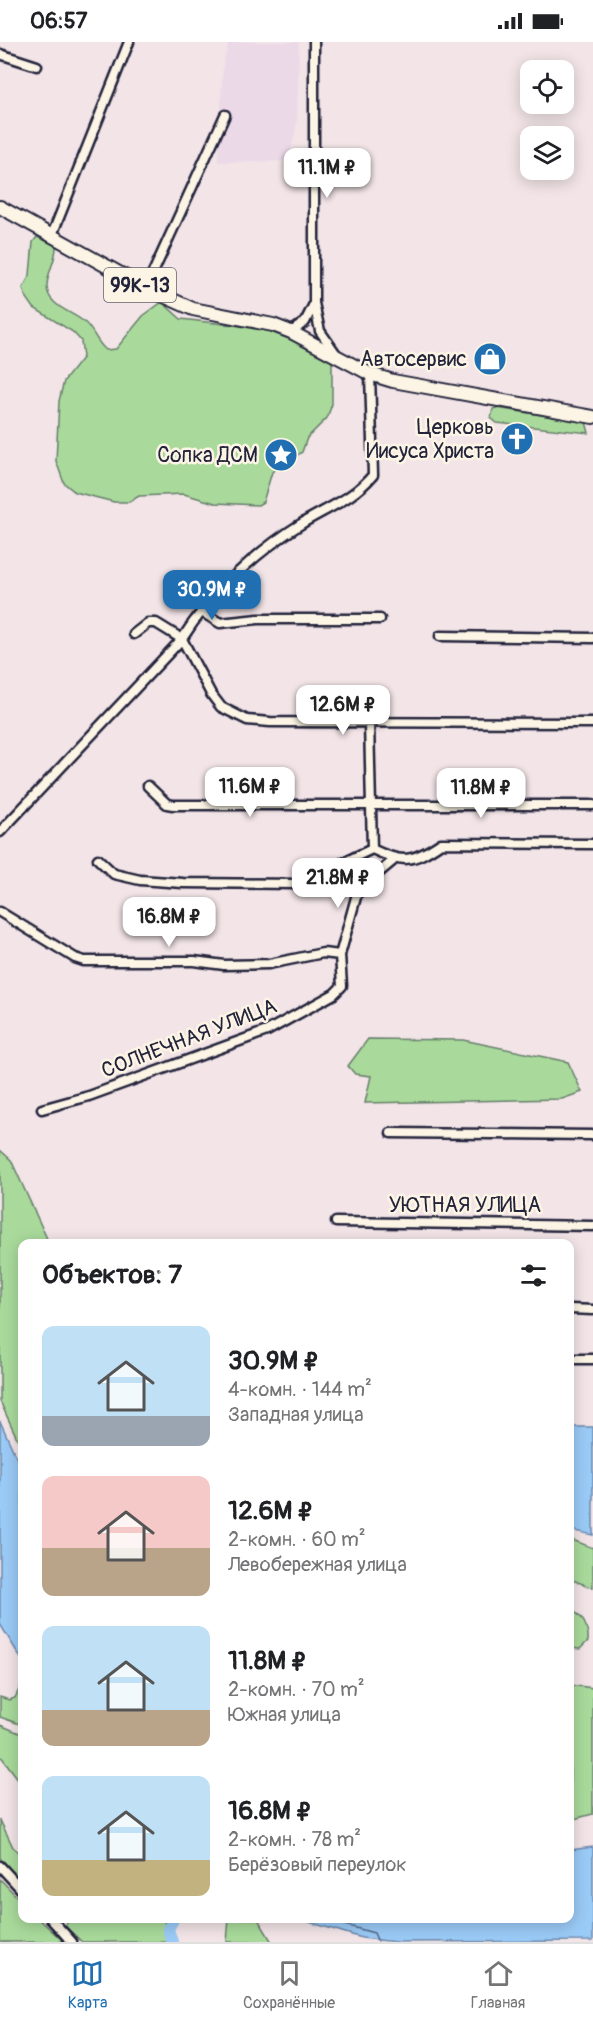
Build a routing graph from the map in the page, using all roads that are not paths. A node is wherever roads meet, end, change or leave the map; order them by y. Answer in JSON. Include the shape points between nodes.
{"nodes":[{"id":1,"x":129,"y":42,"type":"edge"},
{"id":2,"x":314,"y":42,"type":"edge"},
{"id":3,"x":0,"y":54,"type":"edge"},
{"id":4,"x":37,"y":66,"type":"dead end"},
{"id":5,"x":225,"y":115,"type":"dead end"},
{"id":6,"x":0,"y":207,"type":"edge"},
{"id":7,"x":52,"y":235,"type":"junction"},
{"id":8,"x":146,"y":288,"type":"junction"},
{"id":9,"x":314,"y":303,"type":"junction"},
{"id":10,"x":291,"y":332,"type":"junction"},
{"id":11,"x":338,"y":357,"type":"junction"},
{"id":12,"x":370,"y":374,"type":"junction"},
{"id":13,"x":593,"y":417,"type":"edge"},
{"id":14,"x":202,"y":612,"type":"junction"},
{"id":15,"x":380,"y":619,"type":"dead end"},
{"id":16,"x":134,"y":634,"type":"dead end"},
{"id":17,"x":440,"y":636,"type":"dead end"},
{"id":18,"x":593,"y":638,"type":"edge"},
{"id":19,"x":182,"y":639,"type":"junction"},
{"id":20,"x":369,"y":722,"type":"junction"},
{"id":21,"x":593,"y":723,"type":"edge"},
{"id":22,"x":148,"y":786,"type":"dead end"},
{"id":23,"x":369,"y":805,"type":"junction"},
{"id":24,"x":593,"y":805,"type":"edge"},
{"id":25,"x":0,"y":832,"type":"edge"},
{"id":26,"x":593,"y":844,"type":"edge"},
{"id":27,"x":372,"y":849,"type":"junction"},
{"id":28,"x":98,"y":859,"type":"dead end"},
{"id":29,"x":394,"y":860,"type":"junction"},
{"id":30,"x":0,"y":912,"type":"edge"},
{"id":31,"x":340,"y":955,"type":"junction"},
{"id":32,"x":42,"y":1109,"type":"dead end"},
{"id":33,"x":391,"y":1133,"type":"dead end"},
{"id":34,"x":593,"y":1135,"type":"edge"},
{"id":35,"x":336,"y":1222,"type":"dead end"},
{"id":36,"x":593,"y":1226,"type":"edge"},
{"id":37,"x":574,"y":1309,"type":"edge"},
{"id":38,"x":593,"y":1310,"type":"edge"},
{"id":39,"x":574,"y":1359,"type":"edge"},
{"id":40,"x":593,"y":1359,"type":"edge"},
{"id":41,"x":0,"y":1866,"type":"edge"},
{"id":42,"x":18,"y":1886,"type":"edge"},
{"id":43,"x":55,"y":1923,"type":"edge"},
{"id":44,"x":72,"y":1942,"type":"edge"}],
"edges":[{"from":1,"to":7,"type":"street"},
{"from":2,"to":9,"type":"street"},
{"from":3,"to":4,"type":"street"},
{"from":5,"to":8,"type":"street"},
{"from":6,"to":7,"type":"main road","number":"99К-13"},
{"from":7,"to":8,"type":"main road","number":"99К-13"},
{"from":8,"to":10,"type":"main road","number":"99К-13","via":[[193,309]]},
{"from":9,"to":10,"type":"street","via":[[305,322]]},
{"from":9,"to":11,"type":"street","via":[[320,331]]},
{"from":10,"to":11,"type":"main road","number":"99К-13"},
{"from":11,"to":12,"type":"main road"},
{"from":12,"to":13,"type":"main road"},
{"from":12,"to":14,"type":"street","via":[[373,475],[343,502],[299,525],[251,562]]},
{"from":14,"to":15,"type":"street","via":[[220,622]]},
{"from":14,"to":19,"type":"street"},
{"from":16,"to":19,"type":"street","via":[[148,623],[156,623]]},
{"from":17,"to":18,"type":"street"},
{"from":19,"to":20,"type":"street","via":[[211,694],[233,715],[270,722]]},
{"from":19,"to":25,"type":"street"},
{"from":20,"to":21,"type":"street"},
{"from":20,"to":23,"type":"street"},
{"from":22,"to":23,"type":"street","via":[[173,805]]},
{"from":23,"to":24,"type":"street"},
{"from":23,"to":27,"type":"street"},
{"from":26,"to":29,"type":"street","via":[[441,843],[422,856]]},
{"from":27,"to":28,"type":"street","via":[[298,884],[140,880],[114,874]]},
{"from":27,"to":29,"type":"street"},
{"from":29,"to":31,"type":"street","via":[[358,890]]},
{"from":30,"to":31,"type":"street","via":[[84,961],[269,964],[323,953]]},
{"from":31,"to":32,"type":"street","name":"СОЛНЕЧНАЯ УЛИЦА","via":[[342,986],[267,1031],[89,1096]]},
{"from":33,"to":34,"type":"street"},
{"from":35,"to":36,"type":"street","name":"УЮТНАЯ УЛИЦА"},
{"from":37,"to":38,"type":"street"},
{"from":39,"to":40,"type":"street"},
{"from":41,"to":42,"type":"street"},
{"from":43,"to":44,"type":"street"}]}
